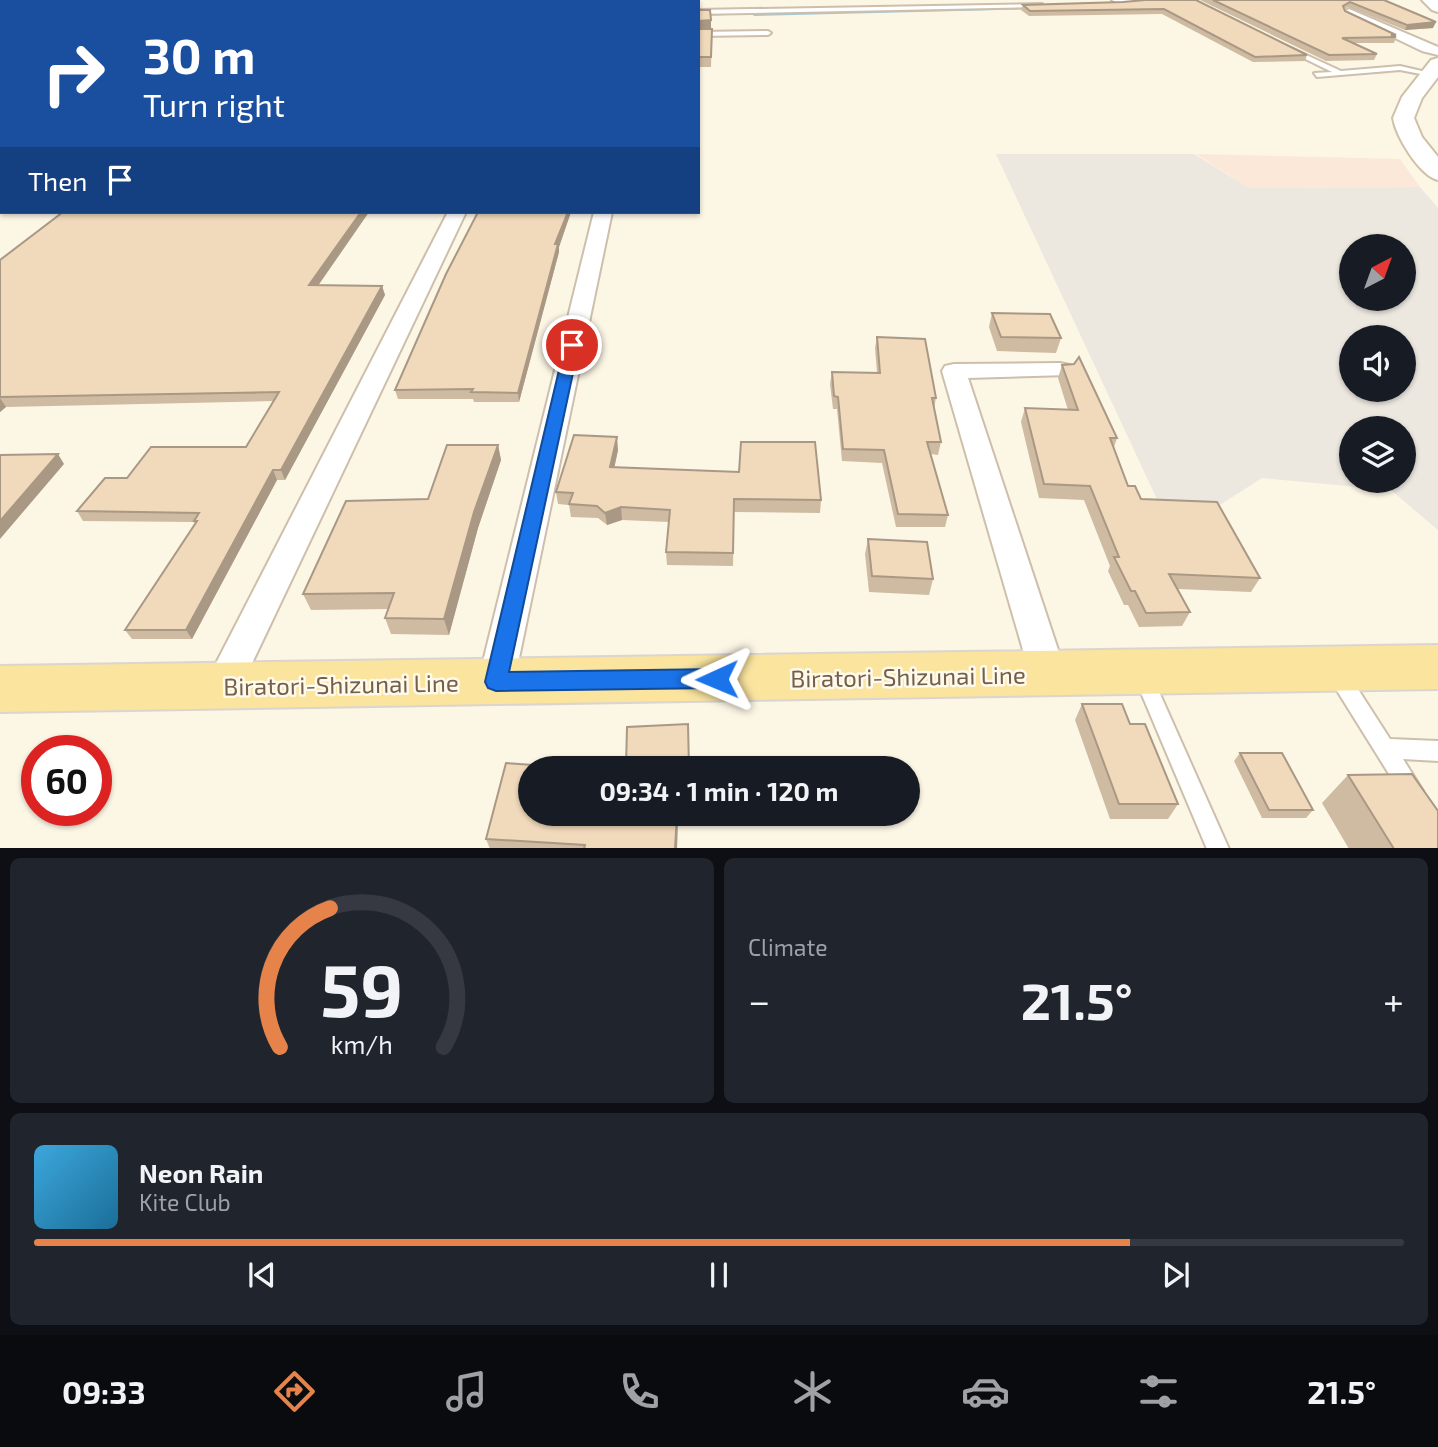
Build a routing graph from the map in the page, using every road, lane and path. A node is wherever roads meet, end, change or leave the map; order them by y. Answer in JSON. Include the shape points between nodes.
{"nodes":[{"id":1,"x":873,"y":0,"type":"edge"},
{"id":2,"x":1162,"y":0,"type":"edge"},
{"id":3,"x":1430,"y":0,"type":"edge"},
{"id":4,"x":1118,"y":2,"type":"edge"},
{"id":5,"x":1107,"y":4,"type":"edge"},
{"id":6,"x":1054,"y":5,"type":"edge"},
{"id":7,"x":1438,"y":7,"type":"edge"},
{"id":8,"x":880,"y":9,"type":"junction"},
{"id":9,"x":700,"y":12,"type":"edge"},
{"id":10,"x":1349,"y":12,"type":"edge"},
{"id":11,"x":768,"y":33,"type":"dead end"},
{"id":12,"x":700,"y":34,"type":"edge"},
{"id":13,"x":1276,"y":42,"type":"edge"},
{"id":14,"x":1438,"y":51,"type":"edge"},
{"id":15,"x":1434,"y":69,"type":"edge"},
{"id":16,"x":1338,"y":72,"type":"junction"},
{"id":17,"x":1317,"y":75,"type":"dead end"},
{"id":18,"x":1438,"y":173,"type":"edge"},
{"id":19,"x":456,"y":214,"type":"edge"},
{"id":20,"x":603,"y":214,"type":"edge"},
{"id":21,"x":1060,"y":370,"type":"edge"},
{"id":22,"x":1438,"y":667,"type":"edge"},
{"id":23,"x":1333,"y":668,"type":"junction"},
{"id":24,"x":1141,"y":671,"type":"junction"},
{"id":25,"x":1048,"y":674,"type":"junction"},
{"id":26,"x":496,"y":682,"type":"junction"},
{"id":27,"x":223,"y":686,"type":"junction"},
{"id":28,"x":0,"y":689,"type":"edge"},
{"id":29,"x":1385,"y":748,"type":"junction"},
{"id":30,"x":1438,"y":751,"type":"edge"},
{"id":31,"x":1425,"y":811,"type":"edge"},
{"id":32,"x":1218,"y":848,"type":"edge"}],
"edges":[{"from":1,"to":8,"type":"lane"},
{"from":2,"to":4,"type":"lane"},
{"from":3,"to":7,"type":"street"},
{"from":4,"to":5,"type":"lane"},
{"from":6,"to":8,"type":"lane"},
{"from":8,"to":9,"type":"lane"},
{"from":10,"to":14,"type":"street"},
{"from":11,"to":12,"type":"lane"},
{"from":13,"to":16,"type":"lane"},
{"from":15,"to":16,"type":"lane"},
{"from":15,"to":18,"type":"street","via":[[1403,111],[1404,131]]},
{"from":16,"to":17,"type":"lane"},
{"from":19,"to":27,"type":"street"},
{"from":20,"to":26,"type":"street"},
{"from":21,"to":25,"type":"street","via":[[954,371]]},
{"from":22,"to":23,"type":"main road","name":"Biratori-Shizunai Line"},
{"from":23,"to":24,"type":"main road","name":"Biratori-Shizunai Line"},
{"from":23,"to":29,"type":"lane"},
{"from":24,"to":25,"type":"main road","name":"Biratori-Shizunai Line"},
{"from":24,"to":32,"type":"lane"},
{"from":25,"to":26,"type":"main road","name":"Biratori-Shizunai Line"},
{"from":26,"to":27,"type":"main road","name":"Biratori-Shizunai Line"},
{"from":27,"to":28,"type":"main road","name":"Biratori-Shizunai Line"},
{"from":29,"to":30,"type":"lane"},
{"from":29,"to":31,"type":"lane"}]}
